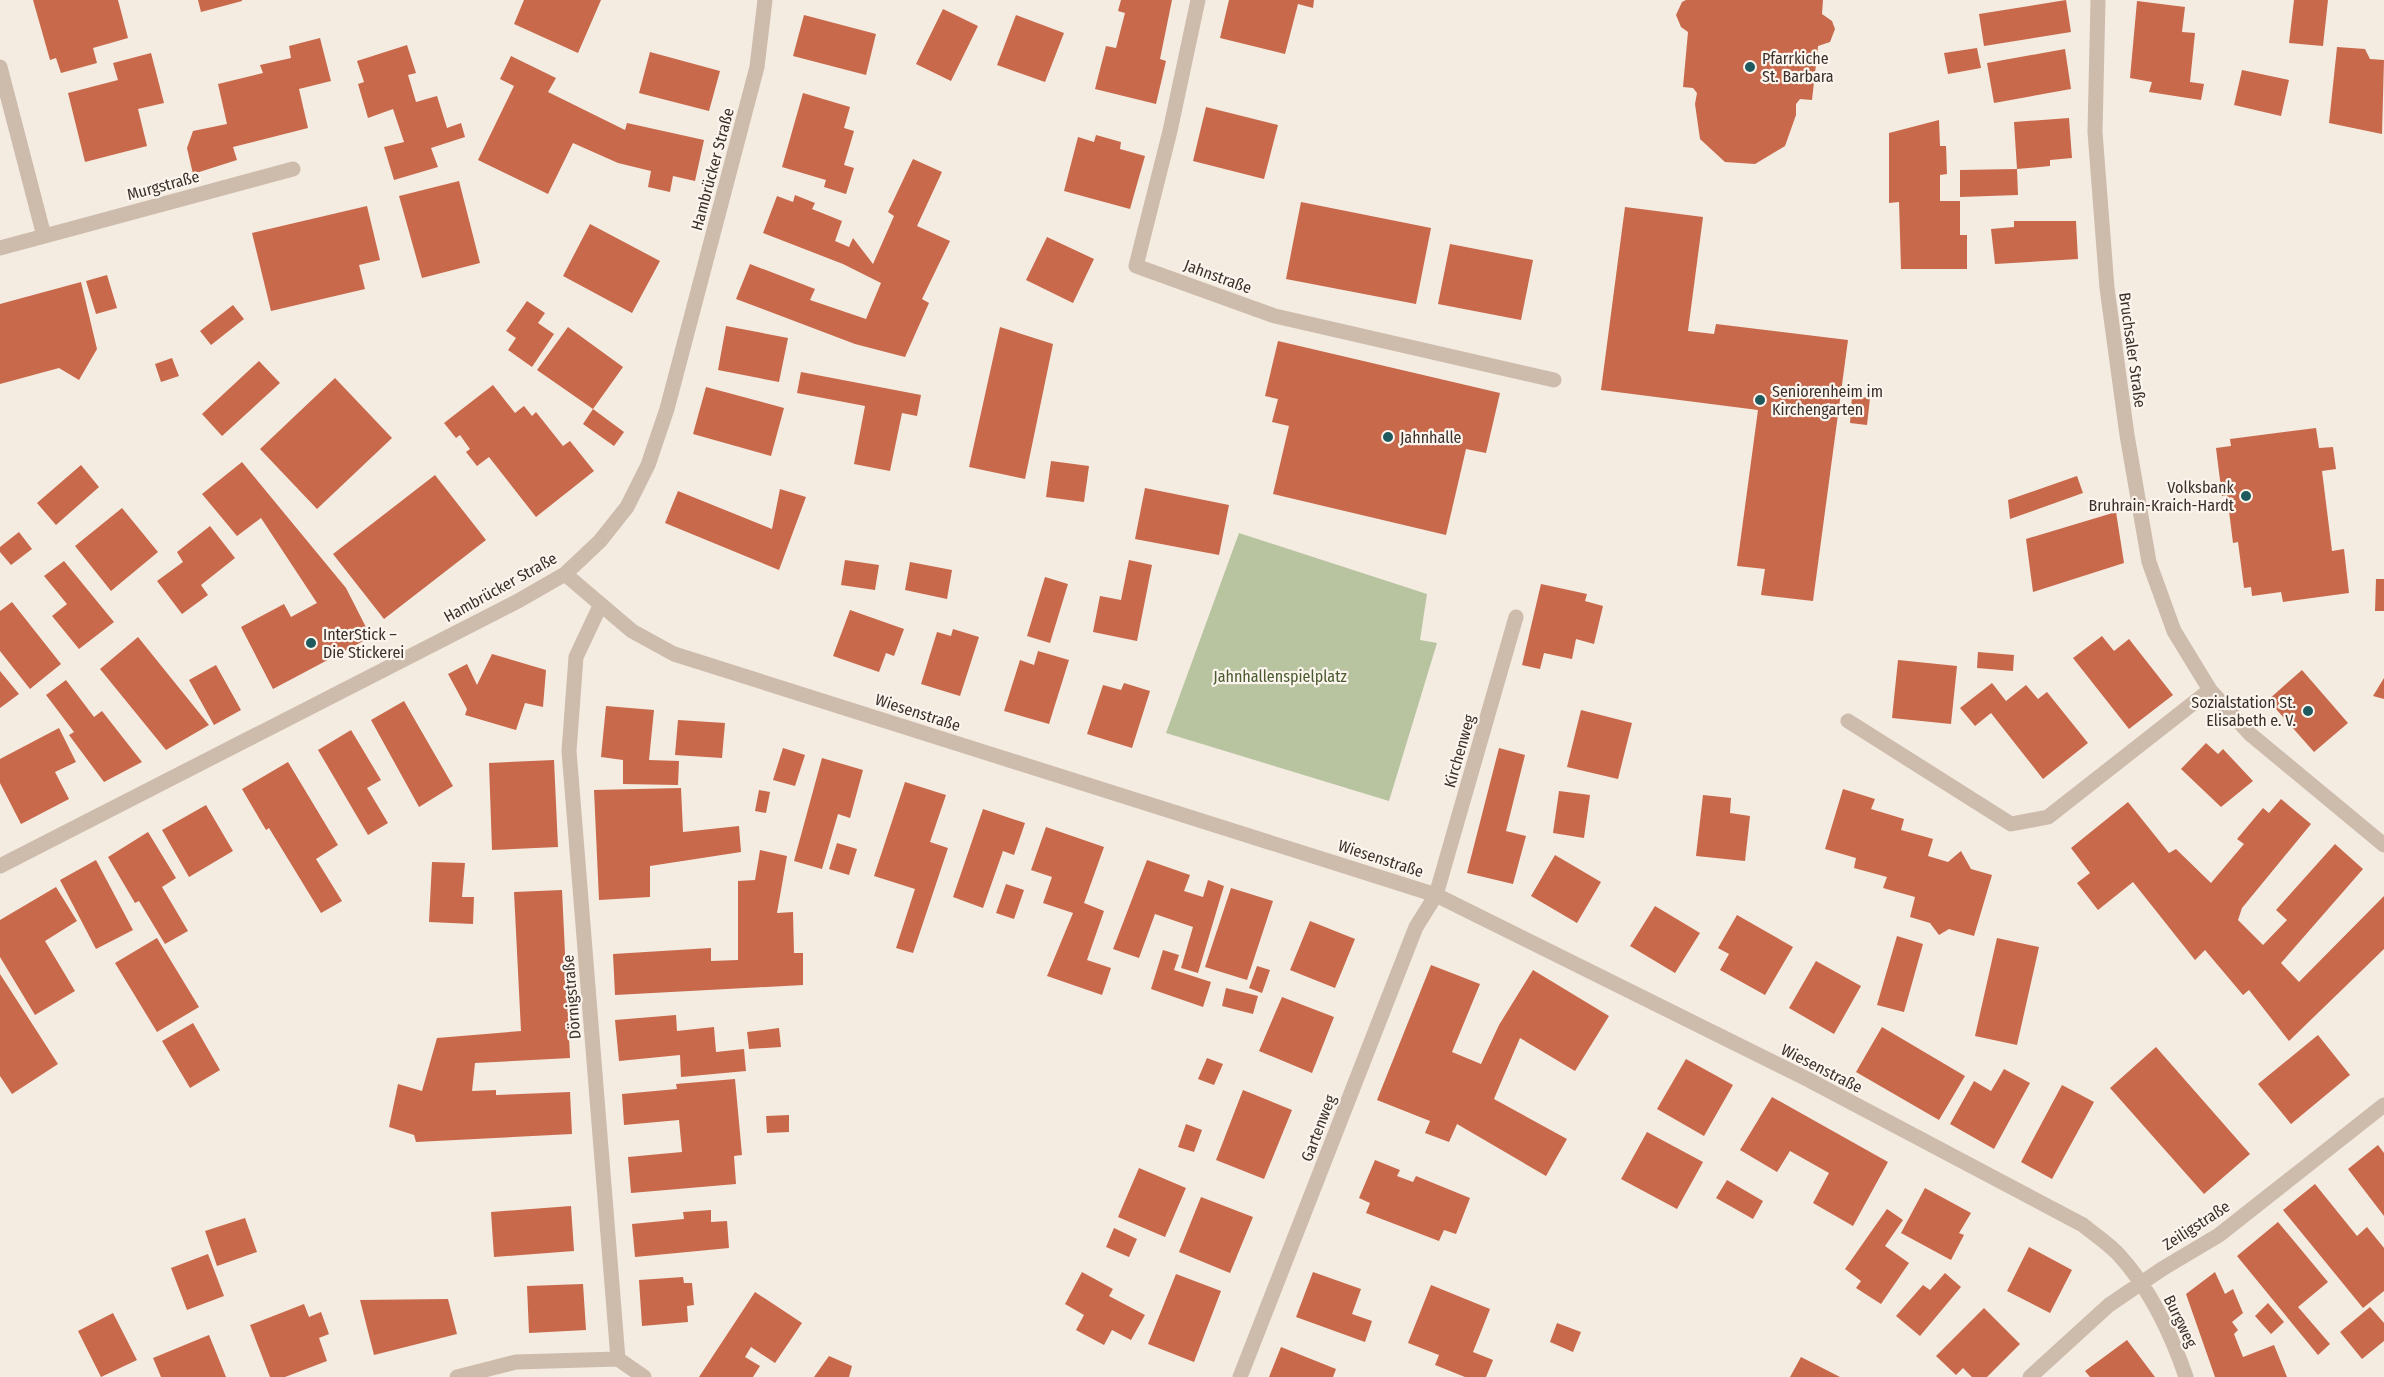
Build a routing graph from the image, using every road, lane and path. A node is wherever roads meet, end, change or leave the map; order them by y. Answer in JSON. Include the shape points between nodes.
{"nodes":[{"id":1,"x":765,"y":0,"type":"edge"},
{"id":2,"x":1198,"y":0,"type":"edge"},
{"id":3,"x":2098,"y":0,"type":"edge"},
{"id":4,"x":0,"y":67,"type":"edge"},
{"id":5,"x":293,"y":170,"type":"dead end"},
{"id":6,"x":44,"y":236,"type":"junction"},
{"id":7,"x":0,"y":248,"type":"edge"},
{"id":8,"x":1554,"y":380,"type":"dead end"},
{"id":9,"x":565,"y":574,"type":"junction"},
{"id":10,"x":600,"y":606,"type":"junction"},
{"id":11,"x":1516,"y":617,"type":"dead end"},
{"id":12,"x":2210,"y":690,"type":"junction"},
{"id":13,"x":1848,"y":721,"type":"dead end"},
{"id":14,"x":2384,"y":845,"type":"edge"},
{"id":15,"x":0,"y":866,"type":"edge"},
{"id":16,"x":1436,"y":895,"type":"junction"},
{"id":17,"x":2384,"y":1105,"type":"edge"},
{"id":18,"x":2141,"y":1282,"type":"junction"},
{"id":19,"x":618,"y":1359,"type":"junction"},
{"id":20,"x":457,"y":1377,"type":"edge"},
{"id":21,"x":644,"y":1377,"type":"edge"},
{"id":22,"x":1240,"y":1377,"type":"edge"},
{"id":23,"x":2030,"y":1377,"type":"edge"},
{"id":24,"x":2186,"y":1377,"type":"edge"}],
"edges":[{"from":1,"to":9,"type":"street","name":"Hambrücker Straße","via":[[757,67],[668,409],[648,465],[627,507],[600,541]]},
{"from":2,"to":8,"type":"street","name":"Jahnstraße","via":[[1137,266],[1275,316]]},
{"from":3,"to":12,"type":"street","name":"Bruchsaler Straße","via":[[2095,132],[2107,288],[2127,435],[2149,562],[2174,631]]},
{"from":4,"to":6,"type":"street"},
{"from":5,"to":6,"type":"street","name":"Murgstraße"},
{"from":6,"to":7,"type":"street","name":"Murgstraße"},
{"from":9,"to":10,"type":"street","name":"Wiesenstraße"},
{"from":9,"to":15,"type":"street","name":"Hambrücker Straße"},
{"from":10,"to":16,"type":"street","name":"Wiesenstraße","via":[[632,631],[674,654]]},
{"from":10,"to":19,"type":"street","name":"Dörnigstraße","via":[[576,657],[569,750]]},
{"from":11,"to":16,"type":"street","name":"Kirchenweg"},
{"from":12,"to":13,"type":"street","via":[[2048,817],[2011,825]]},
{"from":12,"to":14,"type":"street","name":"Bruchsaler Straße","via":[[2250,734]]},
{"from":16,"to":18,"type":"street","name":"Wiesenstraße","via":[[1809,1080],[2083,1225],[2118,1253]]},
{"from":16,"to":22,"type":"street","name":"Gartenweg","via":[[1416,927]]},
{"from":17,"to":18,"type":"street","name":"Zeiligstraße","via":[[2219,1235]]},
{"from":18,"to":23,"type":"street","name":"Zeiligstraße","via":[[2109,1305]]},
{"from":18,"to":24,"type":"street","name":"Burgweg","via":[[2173,1338]]},
{"from":19,"to":20,"type":"street","via":[[516,1362]]},
{"from":19,"to":21,"type":"street"}]}
